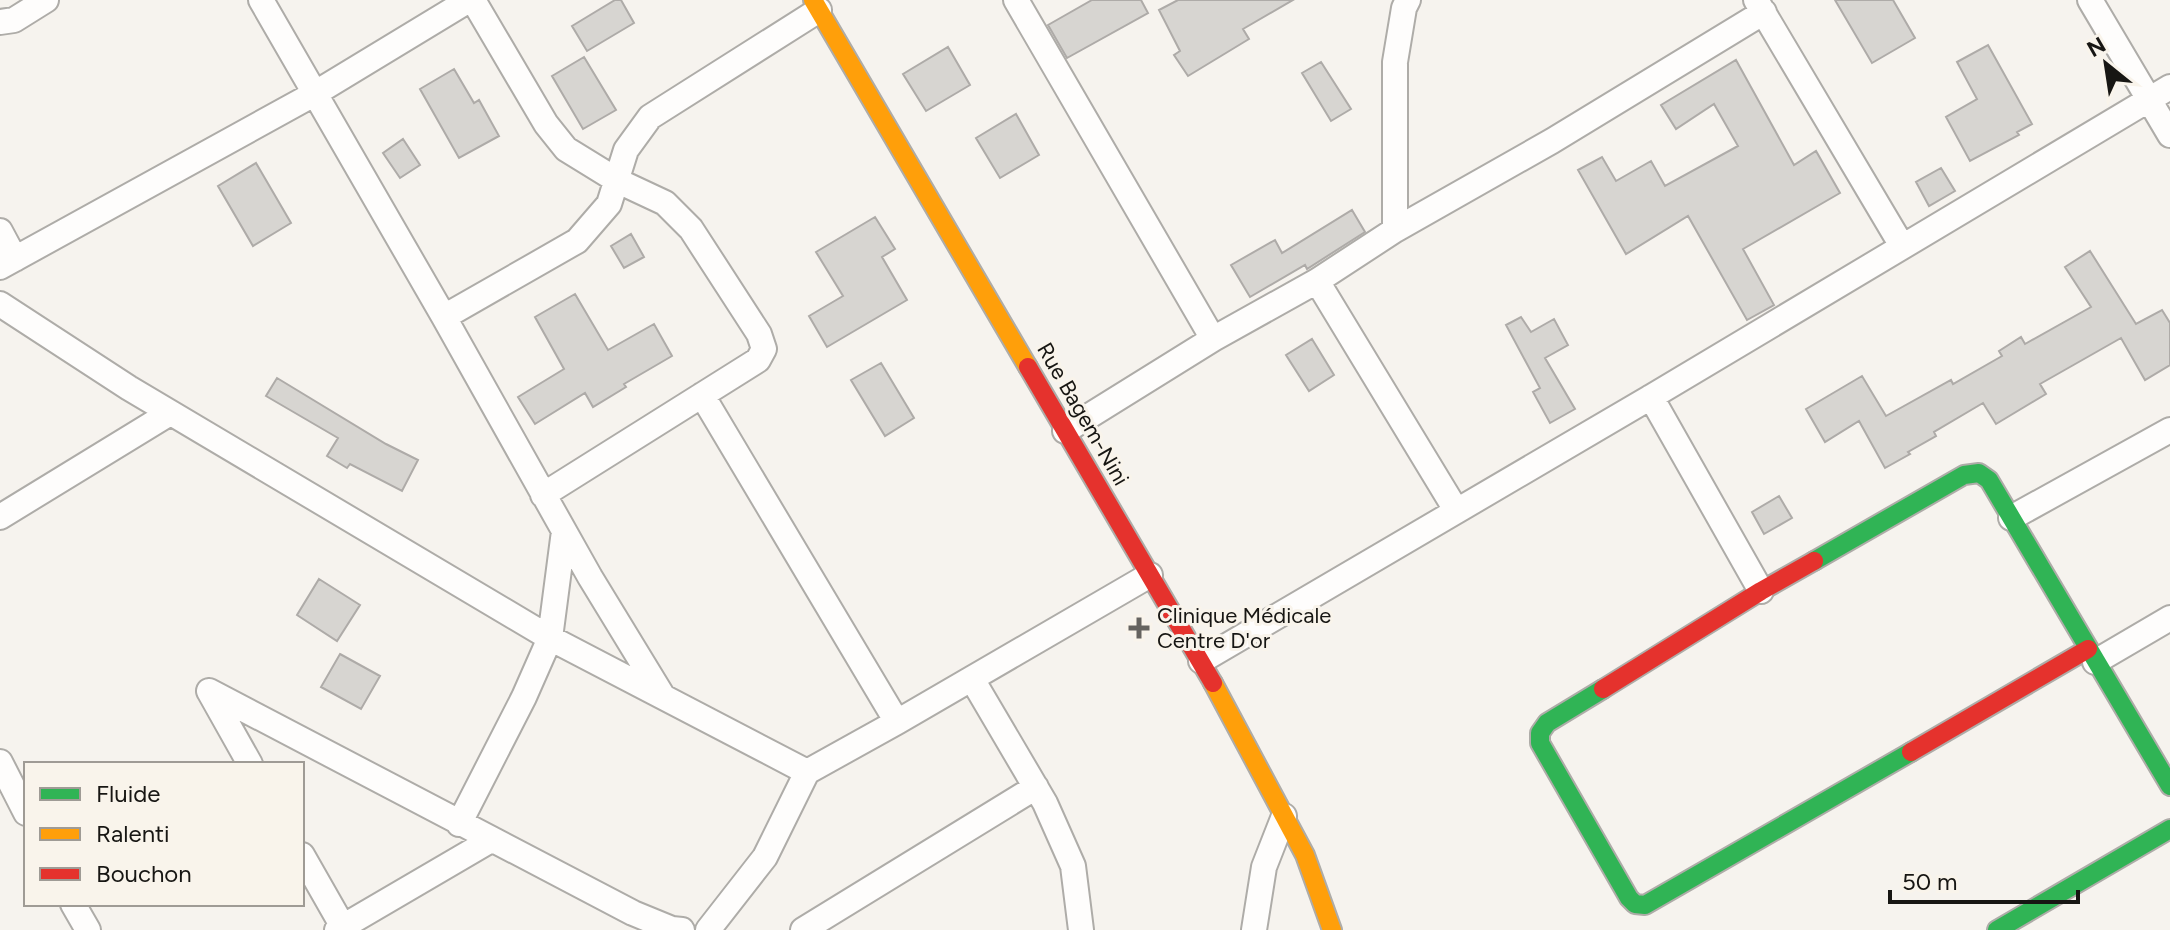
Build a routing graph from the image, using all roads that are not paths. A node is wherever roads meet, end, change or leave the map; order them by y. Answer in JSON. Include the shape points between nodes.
{"nodes":[{"id":1,"x":46,"y":0,"type":"edge"},
{"id":2,"x":261,"y":0,"type":"edge"},
{"id":3,"x":471,"y":0,"type":"edge"},
{"id":4,"x":1016,"y":0,"type":"edge"},
{"id":5,"x":1408,"y":0,"type":"edge"},
{"id":6,"x":2090,"y":0,"type":"edge"},
{"id":7,"x":816,"y":5,"type":"edge"},
{"id":8,"x":1760,"y":6,"type":"edge"},
{"id":9,"x":0,"y":22,"type":"edge"},
{"id":10,"x":314,"y":94,"type":"junction"},
{"id":11,"x":2160,"y":94,"type":"edge"},
{"id":12,"x":2170,"y":135,"type":"edge"},
{"id":13,"x":618,"y":181,"type":"junction"},
{"id":14,"x":1395,"y":230,"type":"junction"},
{"id":15,"x":0,"y":231,"type":"edge"},
{"id":16,"x":1902,"y":246,"type":"junction"},
{"id":17,"x":8,"y":263,"type":"edge"},
{"id":18,"x":1317,"y":281,"type":"junction"},
{"id":19,"x":0,"y":304,"type":"edge"},
{"id":20,"x":444,"y":317,"type":"junction"},
{"id":21,"x":1213,"y":339,"type":"junction"},
{"id":22,"x":702,"y":395,"type":"junction"},
{"id":23,"x":1651,"y":397,"type":"junction"},
{"id":24,"x":170,"y":413,"type":"junction"},
{"id":25,"x":2170,"y":430,"type":"edge"},
{"id":26,"x":1065,"y":431,"type":"junction"},
{"id":27,"x":543,"y":495,"type":"junction"},
{"id":28,"x":1456,"y":510,"type":"junction"},
{"id":29,"x":0,"y":517,"type":"edge"},
{"id":30,"x":2011,"y":518,"type":"junction"},
{"id":31,"x":564,"y":531,"type":"junction"},
{"id":32,"x":1150,"y":575,"type":"junction"},
{"id":33,"x":1761,"y":591,"type":"junction"},
{"id":34,"x":2170,"y":618,"type":"edge"},
{"id":35,"x":550,"y":638,"type":"junction"},
{"id":36,"x":2092,"y":656,"type":"junction"},
{"id":37,"x":1201,"y":661,"type":"junction"},
{"id":38,"x":972,"y":679,"type":"junction"},
{"id":39,"x":663,"y":697,"type":"junction"},
{"id":40,"x":897,"y":722,"type":"junction"},
{"id":41,"x":0,"y":762,"type":"edge"},
{"id":42,"x":249,"y":762,"type":"edge"},
{"id":43,"x":807,"y":772,"type":"junction"},
{"id":44,"x":2170,"y":786,"type":"edge"},
{"id":45,"x":1036,"y":787,"type":"junction"},
{"id":46,"x":24,"y":809,"type":"edge"},
{"id":47,"x":1284,"y":816,"type":"junction"},
{"id":48,"x":459,"y":824,"type":"junction"},
{"id":49,"x":2170,"y":829,"type":"edge"},
{"id":50,"x":491,"y":840,"type":"junction"},
{"id":51,"x":1305,"y":855,"type":"junction"},
{"id":52,"x":304,"y":859,"type":"edge"},
{"id":53,"x":1335,"y":890,"type":"dead end"},
{"id":54,"x":340,"y":928,"type":"edge"},
{"id":55,"x":682,"y":930,"type":"edge"},
{"id":56,"x":708,"y":930,"type":"edge"},
{"id":57,"x":803,"y":930,"type":"edge"},
{"id":58,"x":1081,"y":930,"type":"edge"},
{"id":59,"x":1254,"y":930,"type":"edge"},
{"id":60,"x":1332,"y":930,"type":"edge"},
{"id":61,"x":1997,"y":930,"type":"edge"}],
"edges":[{"from":1,"to":9,"type":"street","via":[[14,20]]},
{"from":2,"to":10,"type":"street"},
{"from":3,"to":10,"type":"street"},
{"from":3,"to":13,"type":"street","via":[[566,149]]},
{"from":4,"to":21,"type":"street"},
{"from":5,"to":14,"type":"street","via":[[1395,62]]},
{"from":6,"to":11,"type":"street"},
{"from":7,"to":13,"type":"street","via":[[650,117],[626,150]]},
{"from":7,"to":26,"type":"street","name":"Rue Bagem-Nini"},
{"from":8,"to":14,"type":"street","via":[[1552,141]]},
{"from":8,"to":16,"type":"street"},
{"from":10,"to":17,"type":"street"},
{"from":10,"to":20,"type":"street"},
{"from":11,"to":12,"type":"street"},
{"from":11,"to":16,"type":"street"},
{"from":13,"to":20,"type":"street","via":[[609,204],[577,241]]},
{"from":13,"to":22,"type":"street","via":[[665,203],[691,229],[759,334],[764,349],[758,360]]},
{"from":14,"to":18,"type":"street"},
{"from":15,"to":17,"type":"street"},
{"from":16,"to":23,"type":"street"},
{"from":18,"to":21,"type":"street"},
{"from":18,"to":28,"type":"street"},
{"from":19,"to":24,"type":"street"},
{"from":20,"to":27,"type":"street"},
{"from":21,"to":26,"type":"street"},
{"from":22,"to":27,"type":"street"},
{"from":22,"to":40,"type":"street"},
{"from":23,"to":28,"type":"street"},
{"from":23,"to":33,"type":"street"},
{"from":24,"to":29,"type":"street"},
{"from":24,"to":35,"type":"street"},
{"from":25,"to":30,"type":"street"},
{"from":26,"to":32,"type":"street","name":"Rue Bagem-Nini"},
{"from":27,"to":31,"type":"street"},
{"from":28,"to":37,"type":"street"},
{"from":30,"to":33,"type":"street","via":[[1989,480],[1979,473],[1964,475]]},
{"from":30,"to":36,"type":"street"},
{"from":31,"to":35,"type":"street"},
{"from":31,"to":39,"type":"street"},
{"from":32,"to":37,"type":"street","name":"Rue Bagem-Nini"},
{"from":32,"to":38,"type":"street"},
{"from":33,"to":36,"type":"street","via":[[1547,723],[1540,733],[1540,743],[1635,904],[1645,905]]},
{"from":34,"to":36,"type":"street"},
{"from":35,"to":39,"type":"street"},
{"from":35,"to":48,"type":"street"},
{"from":36,"to":44,"type":"street"},
{"from":37,"to":47,"type":"street","name":"Rue Bagem-Nini"},
{"from":38,"to":40,"type":"street"},
{"from":38,"to":45,"type":"street"},
{"from":39,"to":43,"type":"street"},
{"from":40,"to":43,"type":"street"},
{"from":41,"to":46,"type":"street"},
{"from":42,"to":48,"type":"street","via":[[209,691]]},
{"from":43,"to":56,"type":"street","via":[[765,857]]},
{"from":45,"to":57,"type":"street"},
{"from":45,"to":58,"type":"street","via":[[1073,866]]},
{"from":47,"to":51,"type":"street","name":"Rue Bagem-Nini"},
{"from":47,"to":59,"type":"street","via":[[1264,867]]},
{"from":48,"to":50,"type":"street"},
{"from":49,"to":61,"type":"street"},
{"from":50,"to":54,"type":"street"},
{"from":50,"to":55,"type":"street","via":[[633,913]]},
{"from":51,"to":53,"type":"street"},
{"from":51,"to":60,"type":"street"},
{"from":52,"to":54,"type":"street"}]}
